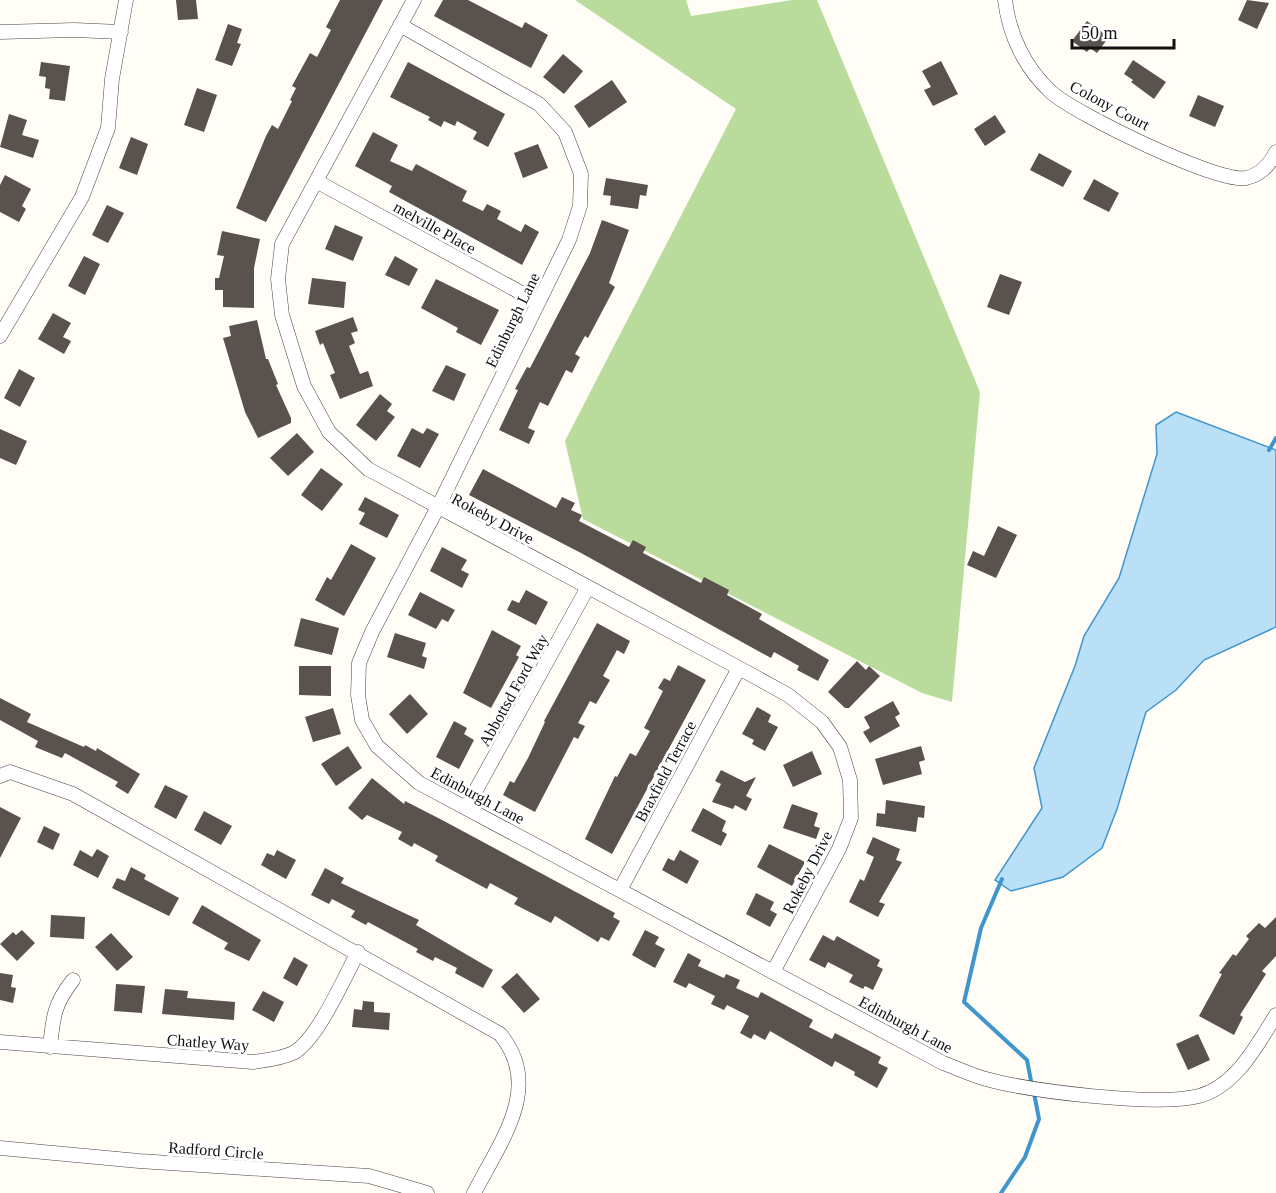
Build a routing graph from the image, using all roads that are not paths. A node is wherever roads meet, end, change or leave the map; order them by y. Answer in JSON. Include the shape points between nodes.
{"nodes":[{"id":1,"x":126,"y":0,"type":"edge"},
{"id":2,"x":414,"y":0,"type":"edge"},
{"id":3,"x":1005,"y":0,"type":"edge"},
{"id":4,"x":400,"y":25,"type":"junction"},
{"id":5,"x":0,"y":32,"type":"edge"},
{"id":6,"x":121,"y":32,"type":"junction"},
{"id":7,"x":1276,"y":152,"type":"edge"},
{"id":8,"x":316,"y":181,"type":"junction"},
{"id":9,"x":538,"y":302,"type":"junction"},
{"id":10,"x":0,"y":336,"type":"edge"},
{"id":11,"x":438,"y":507,"type":"junction"},
{"id":12,"x":588,"y":587,"type":"junction"},
{"id":13,"x":739,"y":668,"type":"junction"},
{"id":14,"x":0,"y":776,"type":"edge"},
{"id":15,"x":466,"y":808,"type":"junction"},
{"id":16,"x":620,"y":891,"type":"junction"},
{"id":17,"x":358,"y":952,"type":"junction"},
{"id":18,"x":773,"y":972,"type":"junction"},
{"id":19,"x":73,"y":980,"type":"dead end"},
{"id":20,"x":1276,"y":1015,"type":"edge"},
{"id":21,"x":0,"y":1042,"type":"edge"},
{"id":22,"x":50,"y":1047,"type":"junction"},
{"id":23,"x":0,"y":1148,"type":"edge"},
{"id":24,"x":427,"y":1193,"type":"edge"},
{"id":25,"x":474,"y":1193,"type":"edge"}],
"edges":[{"from":1,"to":6,"type":"street"},
{"from":2,"to":4,"type":"street","name":"Rokeby Drive"},
{"from":3,"to":7,"type":"street","name":"Colony Court","via":[[1011,33],[1051,92],[1106,125],[1196,166],[1230,177],[1252,176]]},
{"from":4,"to":8,"type":"street","name":"Rokeby Drive"},
{"from":4,"to":9,"type":"street","name":"Edinburgh Lane","via":[[539,104],[565,132],[581,174],[580,206],[569,240]]},
{"from":5,"to":6,"type":"street"},
{"from":6,"to":10,"type":"street","via":[[108,128],[82,197]]},
{"from":8,"to":9,"type":"street","name":"melville Place"},
{"from":8,"to":11,"type":"street","name":"Rokeby Drive","via":[[282,244],[278,279],[282,315],[304,386],[329,432],[368,469]]},
{"from":9,"to":11,"type":"street","name":"Edinburgh Lane"},
{"from":11,"to":12,"type":"street","name":"Rokeby Drive"},
{"from":11,"to":15,"type":"street","name":"Edinburgh Lane","via":[[372,632],[359,663],[358,695],[362,720],[378,746],[419,783]]},
{"from":12,"to":13,"type":"street","name":"Rokeby Drive"},
{"from":12,"to":15,"type":"street","name":"Abbottsd Ford Way"},
{"from":13,"to":16,"type":"street","name":"Braxfield Terrace"},
{"from":13,"to":18,"type":"street","name":"Rokeby Drive","via":[[788,695],[822,722],[840,747],[850,780],[851,818],[847,828]]},
{"from":14,"to":17,"type":"street","via":[[10,772],[73,794]]},
{"from":15,"to":16,"type":"street","name":"Edinburgh Lane"},
{"from":16,"to":18,"type":"street","name":"Edinburgh Lane"},
{"from":17,"to":22,"type":"street","name":"Chatley Way","via":[[329,1009],[310,1035],[296,1052],[274,1059],[253,1062]]},
{"from":17,"to":25,"type":"street","via":[[476,1018],[500,1034],[513,1050],[520,1091],[515,1113]]},
{"from":18,"to":20,"type":"street","name":"Edinburgh Lane","via":[[943,1063],[986,1079],[1075,1094],[1155,1099],[1199,1096],[1229,1079],[1251,1056]]},
{"from":19,"to":22,"type":"street","via":[[56,1006]]},
{"from":21,"to":22,"type":"street","name":"Chatley Way"},
{"from":23,"to":24,"type":"street","name":"Radford Circle","via":[[369,1176]]}]}
